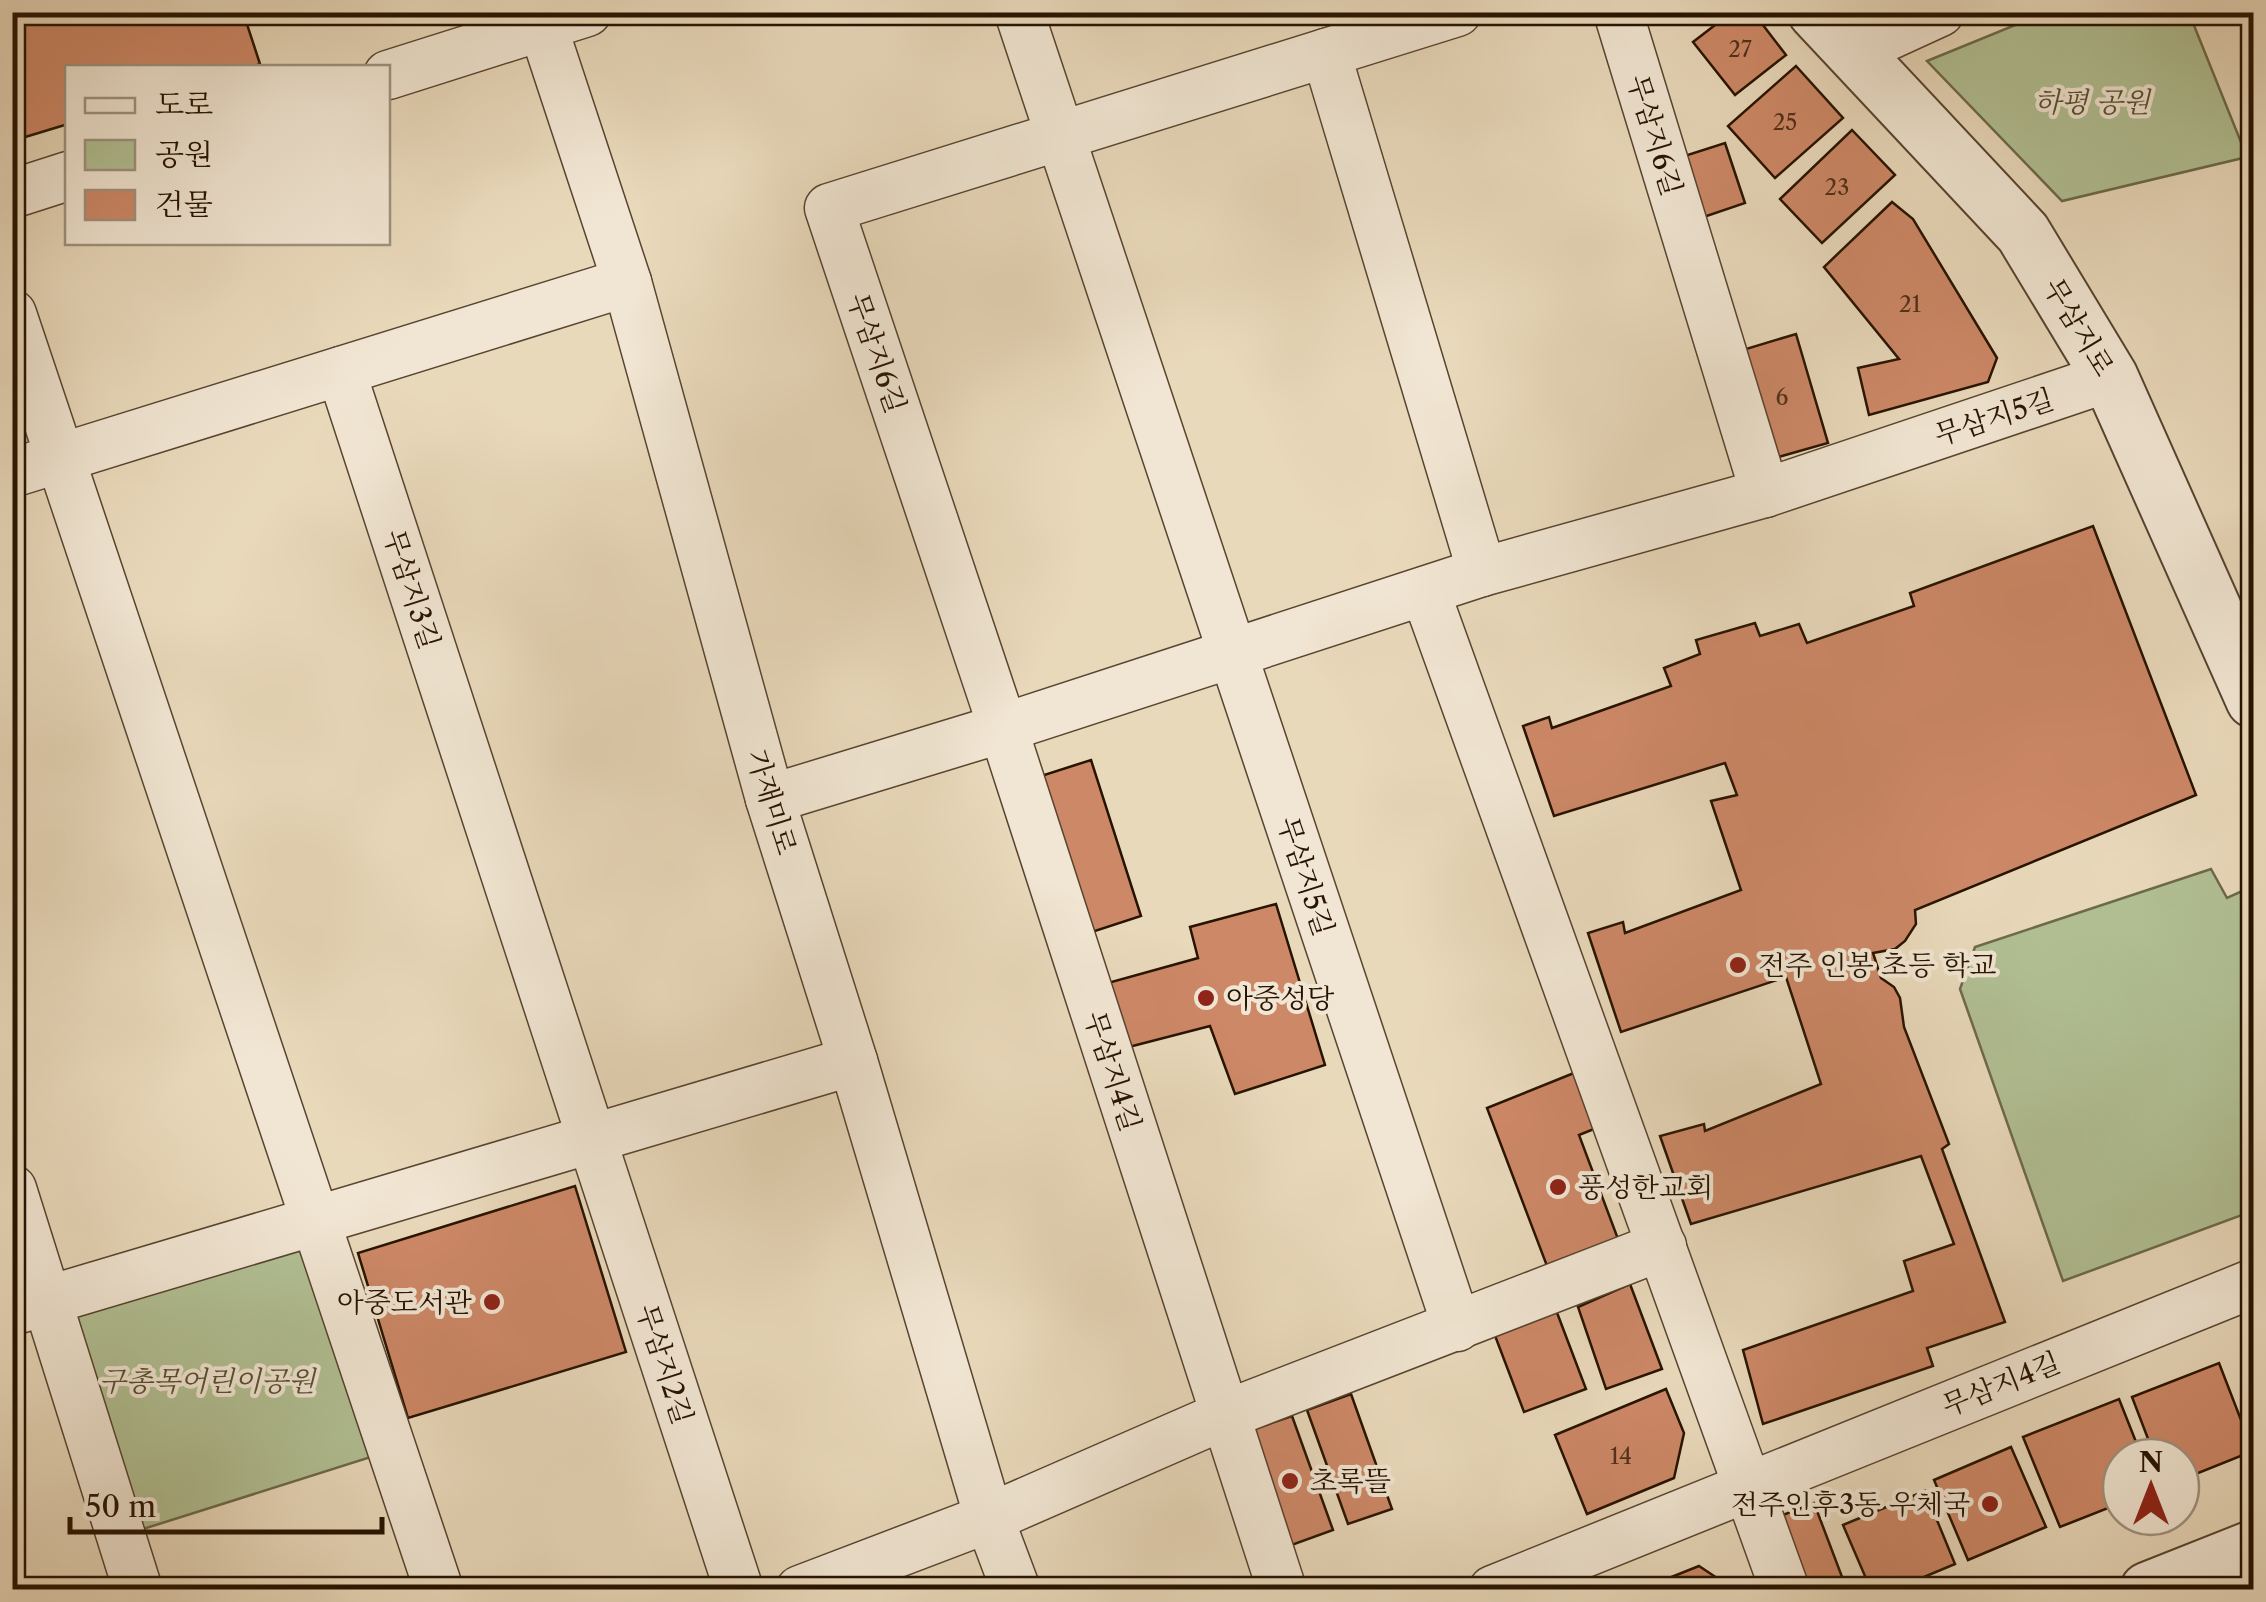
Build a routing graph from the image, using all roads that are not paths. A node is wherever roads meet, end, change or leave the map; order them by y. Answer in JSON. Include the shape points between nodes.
{"nodes":[{"id":1,"x":1019,"y":12,"type":"edge"},
{"id":2,"x":1458,"y":12,"type":"edge"},
{"id":3,"x":1618,"y":12,"type":"edge"},
{"id":4,"x":1816,"y":12,"type":"edge"},
{"id":5,"x":1940,"y":12,"type":"edge"},
{"id":6,"x":556,"y":17,"type":"edge"},
{"id":7,"x":1855,"y":51,"type":"junction"},
{"id":8,"x":1326,"y":54,"type":"junction"},
{"id":9,"x":390,"y":74,"type":"edge"},
{"id":10,"x":1060,"y":136,"type":"junction"},
{"id":11,"x":65,"y":177,"type":"edge"},
{"id":12,"x":12,"y":194,"type":"edge"},
{"id":13,"x":627,"y":282,"type":"junction"},
{"id":14,"x":12,"y":314,"type":"edge"},
{"id":15,"x":341,"y":371,"type":"junction"},
{"id":16,"x":2110,"y":378,"type":"junction"},
{"id":17,"x":60,"y":458,"type":"junction"},
{"id":18,"x":12,"y":473,"type":"edge"},
{"id":19,"x":1764,"y":493,"type":"junction"},
{"id":20,"x":1482,"y":572,"type":"junction"},
{"id":21,"x":1425,"y":591,"type":"junction"},
{"id":22,"x":1232,"y":652,"type":"junction"},
{"id":23,"x":2254,"y":700,"type":"edge"},
{"id":24,"x":1003,"y":728,"type":"junction"},
{"id":25,"x":770,"y":799,"type":"junction"},
{"id":26,"x":483,"y":808,"type":"joint"},
{"id":27,"x":853,"y":1061,"type":"junction"},
{"id":28,"x":590,"y":1138,"type":"junction"},
{"id":29,"x":12,"y":1189,"type":"edge"},
{"id":30,"x":316,"y":1220,"type":"junction"},
{"id":31,"x":1662,"y":1246,"type":"junction"},
{"id":32,"x":2254,"y":1283,"type":"edge"},
{"id":33,"x":30,"y":1306,"type":"edge"},
{"id":34,"x":1457,"y":1327,"type":"junction"},
{"id":35,"x":1225,"y":1414,"type":"junction"},
{"id":36,"x":1749,"y":1485,"type":"junction"},
{"id":37,"x":989,"y":1518,"type":"junction"},
{"id":38,"x":2254,"y":1548,"type":"edge"},
{"id":39,"x":439,"y":1588,"type":"edge"},
{"id":40,"x":138,"y":1590,"type":"edge"},
{"id":41,"x":739,"y":1590,"type":"edge"},
{"id":42,"x":800,"y":1590,"type":"edge"},
{"id":43,"x":1016,"y":1590,"type":"edge"},
{"id":44,"x":1282,"y":1590,"type":"edge"},
{"id":45,"x":1493,"y":1590,"type":"edge"},
{"id":46,"x":1784,"y":1590,"type":"edge"},
{"id":47,"x":2148,"y":1590,"type":"edge"}],
"edges":[{"from":1,"to":10,"type":"street"},
{"from":2,"to":8,"type":"street","name":"무삼지6길"},
{"from":3,"to":19,"type":"street","name":"무삼지6길"},
{"from":4,"to":7,"type":"street","name":"무삼지로"},
{"from":5,"to":7,"type":"street"},
{"from":6,"to":9,"type":"street"},
{"from":6,"to":13,"type":"street","name":"가재미로"},
{"from":7,"to":16,"type":"street","name":"무삼지로","via":[[2023,234]]},
{"from":8,"to":10,"type":"street","name":"무삼지6길"},
{"from":8,"to":20,"type":"street"},
{"from":10,"to":22,"type":"street","name":"무삼지5길"},
{"from":10,"to":24,"type":"street","name":"무삼지6길","via":[[828,208]]},
{"from":11,"to":12,"type":"street"},
{"from":13,"to":15,"type":"street"},
{"from":13,"to":25,"type":"street","name":"가재미로"},
{"from":14,"to":17,"type":"street"},
{"from":15,"to":17,"type":"street"},
{"from":15,"to":26,"type":"street","name":"무삼지3길"},
{"from":16,"to":19,"type":"street","name":"무삼지5길"},
{"from":16,"to":23,"type":"street","name":"무삼지로"},
{"from":17,"to":18,"type":"street"},
{"from":17,"to":30,"type":"street"},
{"from":19,"to":20,"type":"street","name":"무삼지5길"},
{"from":20,"to":21,"type":"street","name":"무삼지5길"},
{"from":21,"to":22,"type":"street","name":"무삼지5길"},
{"from":21,"to":31,"type":"street"},
{"from":22,"to":24,"type":"street","name":"무삼지5길"},
{"from":22,"to":34,"type":"street","name":"무삼지5길"},
{"from":24,"to":25,"type":"street","name":"무삼지5길"},
{"from":24,"to":35,"type":"street","name":"무삼지4길"},
{"from":25,"to":27,"type":"street","name":"가재미로"},
{"from":26,"to":28,"type":"street","name":"무삼지2길"},
{"from":27,"to":28,"type":"street"},
{"from":27,"to":37,"type":"street","name":"가재미로"},
{"from":28,"to":30,"type":"street"},
{"from":28,"to":41,"type":"street","name":"무삼지2길"},
{"from":29,"to":33,"type":"street"},
{"from":30,"to":33,"type":"street"},
{"from":30,"to":39,"type":"street"},
{"from":31,"to":34,"type":"street"},
{"from":31,"to":36,"type":"street"},
{"from":32,"to":36,"type":"street","name":"무삼지4길"},
{"from":33,"to":40,"type":"street"},
{"from":34,"to":35,"type":"street"},
{"from":35,"to":37,"type":"street"},
{"from":35,"to":44,"type":"street","name":"무삼지4길"},
{"from":36,"to":45,"type":"street","name":"무삼지4길"},
{"from":36,"to":46,"type":"street"},
{"from":37,"to":42,"type":"street"},
{"from":37,"to":43,"type":"street","name":"가재미로"},
{"from":38,"to":47,"type":"street"}]}
